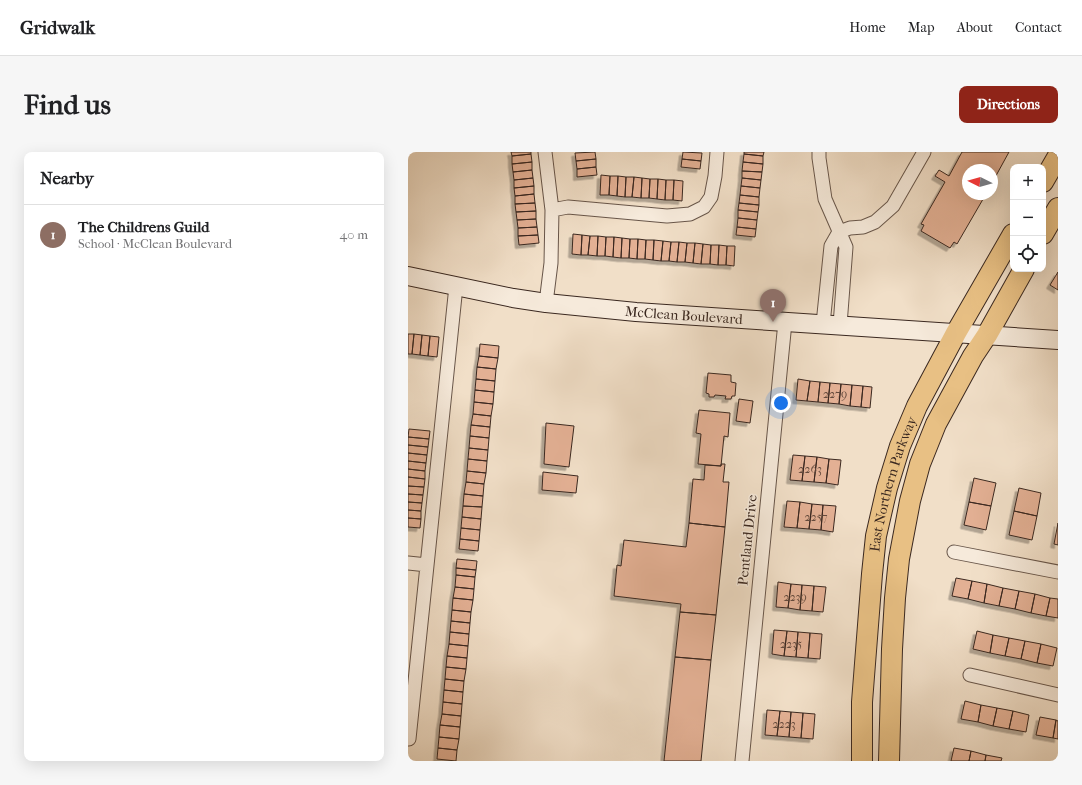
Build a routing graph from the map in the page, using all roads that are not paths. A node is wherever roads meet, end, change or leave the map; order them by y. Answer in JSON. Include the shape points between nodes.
{"nodes":[{"id":1,"x":545,"y":152,"type":"edge"},
{"id":2,"x":717,"y":152,"type":"edge"},
{"id":3,"x":819,"y":152,"type":"edge"},
{"id":4,"x":924,"y":152,"type":"edge"},
{"id":5,"x":1058,"y":156,"type":"edge"},
{"id":6,"x":1046,"y":177,"type":"edge"},
{"id":7,"x":1058,"y":208,"type":"edge"},
{"id":8,"x":552,"y":210,"type":"junction"},
{"id":9,"x":1046,"y":229,"type":"edge"},
{"id":10,"x":839,"y":232,"type":"junction"},
{"id":11,"x":1012,"y":236,"type":"edge"},
{"id":12,"x":1022,"y":272,"type":"edge"},
{"id":13,"x":408,"y":276,"type":"edge"},
{"id":14,"x":456,"y":286,"type":"junction"},
{"id":15,"x":546,"y":303,"type":"junction"},
{"id":16,"x":785,"y":322,"type":"junction"},
{"id":17,"x":832,"y":324,"type":"junction"},
{"id":18,"x":956,"y":333,"type":"junction"},
{"id":19,"x":988,"y":335,"type":"junction"},
{"id":20,"x":1058,"y":340,"type":"edge"},
{"id":21,"x":954,"y":552,"type":"dead end"},
{"id":22,"x":408,"y":563,"type":"edge"},
{"id":23,"x":427,"y":565,"type":"junction"},
{"id":24,"x":1058,"y":572,"type":"edge"},
{"id":25,"x":970,"y":675,"type":"dead end"},
{"id":26,"x":1058,"y":695,"type":"edge"},
{"id":27,"x":408,"y":739,"type":"edge"},
{"id":28,"x":742,"y":761,"type":"edge"},
{"id":29,"x":862,"y":761,"type":"edge"},
{"id":30,"x":889,"y":761,"type":"edge"}],
"edges":[{"from":1,"to":8,"type":"street"},
{"from":2,"to":8,"type":"street","via":[[711,197],[704,207],[690,214],[667,216],[568,207]]},
{"from":3,"to":10,"type":"street","via":[[825,199]]},
{"from":4,"to":10,"type":"street","via":[[893,206],[874,222]]},
{"from":5,"to":6,"type":"main road"},
{"from":7,"to":9,"type":"main road"},
{"from":8,"to":15,"type":"street","via":[[551,263]]},
{"from":10,"to":17,"type":"street","via":[[831,246]]},
{"from":11,"to":18,"type":"main road","name":"East Northern Parkway"},
{"from":12,"to":19,"type":"main road","name":"East Northern Parkway"},
{"from":13,"to":14,"type":"street","name":"McClean Boulevard"},
{"from":14,"to":15,"type":"street","name":"McClean Boulevard"},
{"from":14,"to":23,"type":"street"},
{"from":15,"to":16,"type":"street","name":"McClean Boulevard"},
{"from":16,"to":17,"type":"street","name":"McClean Boulevard"},
{"from":16,"to":28,"type":"street","name":"Pentland Drive"},
{"from":17,"to":18,"type":"street","name":"McClean Boulevard"},
{"from":18,"to":19,"type":"street","name":"McClean Boulevard"},
{"from":18,"to":29,"type":"main road","name":"East Northern Parkway","via":[[930,380],[900,446],[882,508],[876,536],[862,702]]},
{"from":19,"to":20,"type":"street","name":"McClean Boulevard"},
{"from":19,"to":30,"type":"main road","name":"East Northern Parkway","via":[[973,356],[936,424],[920,464],[910,501],[899,559],[895,605]]},
{"from":21,"to":24,"type":"street"},
{"from":22,"to":23,"type":"street"},
{"from":23,"to":27,"type":"street"},
{"from":25,"to":26,"type":"street"}]}
